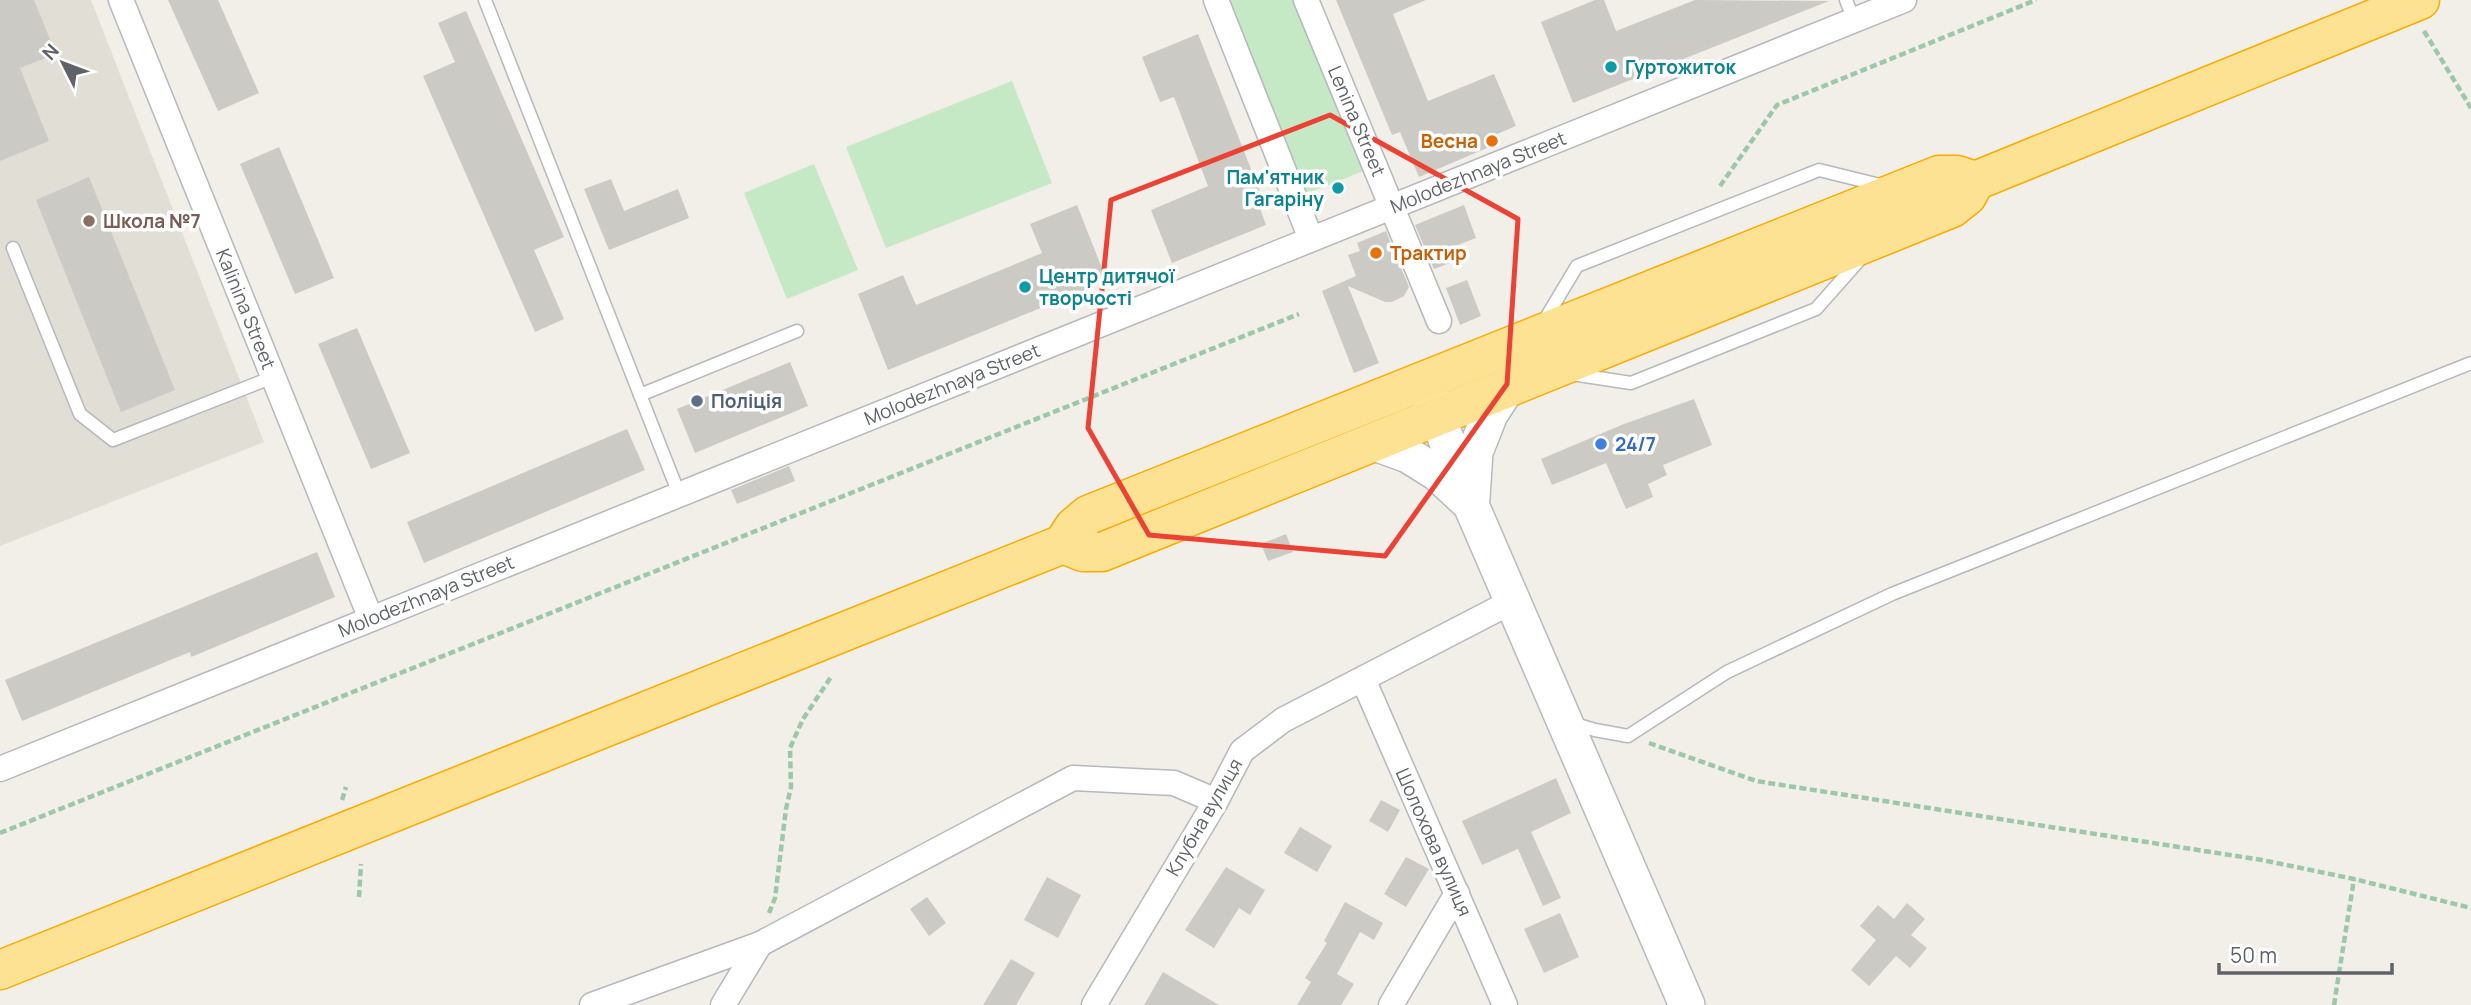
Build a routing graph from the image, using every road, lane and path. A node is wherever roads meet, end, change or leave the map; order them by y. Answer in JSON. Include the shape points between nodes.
{"nodes":[{"id":1,"x":121,"y":0,"type":"edge"},
{"id":2,"x":485,"y":0,"type":"edge"},
{"id":3,"x":1216,"y":0,"type":"edge"},
{"id":4,"x":1306,"y":0,"type":"edge"},
{"id":5,"x":1904,"y":0,"type":"edge"},
{"id":6,"x":2036,"y":0,"type":"edge"},
{"id":7,"x":1850,"y":10,"type":"edge"},
{"id":8,"x":2421,"y":14,"type":"edge"},
{"id":9,"x":2471,"y":108,"type":"edge"},
{"id":10,"x":1975,"y":181,"type":"junction"},
{"id":11,"x":1720,"y":186,"type":"dead end"},
{"id":12,"x":1901,"y":191,"type":"junction"},
{"id":13,"x":1393,"y":206,"type":"junction"},
{"id":14,"x":1311,"y":239,"type":"junction"},
{"id":15,"x":13,"y":248,"type":"dead end"},
{"id":16,"x":1299,"y":314,"type":"dead end"},
{"id":17,"x":1439,"y":321,"type":"dead end"},
{"id":18,"x":797,"y":331,"type":"dead end"},
{"id":19,"x":1536,"y":336,"type":"junction"},
{"id":20,"x":1473,"y":361,"type":"junction"},
{"id":21,"x":2471,"y":363,"type":"edge"},
{"id":22,"x":273,"y":377,"type":"junction"},
{"id":23,"x":1424,"y":381,"type":"junction"},
{"id":24,"x":1498,"y":392,"type":"junction"},
{"id":25,"x":640,"y":395,"type":"junction"},
{"id":26,"x":1367,"y":403,"type":"junction"},
{"id":27,"x":1437,"y":416,"type":"junction"},
{"id":28,"x":1377,"y":440,"type":"junction"},
{"id":29,"x":679,"y":494,"type":"junction"},
{"id":30,"x":1471,"y":505,"type":"junction"},
{"id":31,"x":1063,"y":544,"type":"junction"},
{"id":32,"x":1513,"y":601,"type":"junction"},
{"id":33,"x":371,"y":619,"type":"junction"},
{"id":34,"x":831,"y":677,"type":"dead end"},
{"id":35,"x":1363,"y":680,"type":"junction"},
{"id":36,"x":1565,"y":721,"type":"junction"},
{"id":37,"x":1628,"y":736,"type":"junction"},
{"id":38,"x":0,"y":769,"type":"edge"},
{"id":39,"x":1216,"y":801,"type":"junction"},
{"id":40,"x":0,"y":833,"type":"edge"},
{"id":41,"x":361,"y":864,"type":"dead end"},
{"id":42,"x":2354,"y":879,"type":"junction"},
{"id":43,"x":1457,"y":893,"type":"junction"},
{"id":44,"x":359,"y":897,"type":"dead end"},
{"id":45,"x":2471,"y":908,"type":"edge"},
{"id":46,"x":760,"y":944,"type":"junction"},
{"id":47,"x":0,"y":970,"type":"edge"},
{"id":48,"x":592,"y":1005,"type":"edge"},
{"id":49,"x":723,"y":1005,"type":"edge"},
{"id":50,"x":1094,"y":1005,"type":"edge"},
{"id":51,"x":1391,"y":1005,"type":"edge"},
{"id":52,"x":1505,"y":1005,"type":"edge"},
{"id":53,"x":1686,"y":1005,"type":"edge"},
{"id":54,"x":2334,"y":1005,"type":"edge"}],
"edges":[{"from":1,"to":22,"type":"street","name":"Kalinina Street"},
{"from":2,"to":25,"type":"lane"},
{"from":3,"to":14,"type":"street"},
{"from":4,"to":13,"type":"street","name":"Lenina Street"},
{"from":5,"to":7,"type":"street","name":"Molodezhnaya Street"},
{"from":6,"to":11,"type":"path","via":[[1777,105]]},
{"from":7,"to":13,"type":"street","name":"Molodezhnaya Street"},
{"from":8,"to":9,"type":"path"},
{"from":8,"to":10,"type":"highway"},
{"from":10,"to":12,"type":"highway","via":[[1939,175]]},
{"from":10,"to":24,"type":"highway","via":[[1967,196],[1952,208]]},
{"from":12,"to":19,"type":"highway"},
{"from":12,"to":19,"type":"lane","via":[[1819,170],[1577,266]]},
{"from":13,"to":14,"type":"street","name":"Molodezhnaya Street"},
{"from":13,"to":17,"type":"street","name":"Lenina Street"},
{"from":14,"to":29,"type":"street","name":"Molodezhnaya Street"},
{"from":15,"to":22,"type":"lane","via":[[80,414],[113,440]]},
{"from":16,"to":40,"type":"path"},
{"from":18,"to":25,"type":"lane"},
{"from":19,"to":20,"type":"highway"},
{"from":20,"to":23,"type":"highway"},
{"from":20,"to":24,"type":"street","via":[[1461,377],[1467,391]]},
{"from":21,"to":37,"type":"lane","via":[[1892,594],[1727,672]]},
{"from":22,"to":33,"type":"street","name":"Kalinina Street"},
{"from":23,"to":26,"type":"highway"},
{"from":23,"to":27,"type":"street"},
{"from":24,"to":27,"type":"highway"},
{"from":24,"to":30,"type":"street","via":[[1475,453]]},
{"from":25,"to":29,"type":"lane"},
{"from":26,"to":28,"type":"street","via":[[1384,409],[1389,420]]},
{"from":26,"to":31,"type":"highway","via":[[1088,515]]},
{"from":27,"to":28,"type":"highway"},
{"from":27,"to":30,"type":"street"},
{"from":28,"to":30,"type":"street","via":[[1428,467]]},
{"from":28,"to":31,"type":"highway","via":[[1102,552],[1083,552]]},
{"from":29,"to":33,"type":"street","name":"Molodezhnaya Street"},
{"from":30,"to":32,"type":"street"},
{"from":31,"to":47,"type":"highway"},
{"from":32,"to":35,"type":"street","name":"Клубна вулиця"},
{"from":32,"to":36,"type":"street"},
{"from":33,"to":38,"type":"street","name":"Molodezhnaya Street"},
{"from":34,"to":46,"type":"path","via":[[790,748],[791,787],[775,898]]},
{"from":35,"to":39,"type":"street","name":"Клубна вулиця","via":[[1283,720],[1242,751]]},
{"from":35,"to":43,"type":"street","name":"Шолохова вулиця"},
{"from":36,"to":37,"type":"lane"},
{"from":36,"to":53,"type":"street"},
{"from":37,"to":42,"type":"path","via":[[1756,780],[2262,860]]},
{"from":39,"to":46,"type":"street","via":[[1174,783],[1073,778]]},
{"from":39,"to":50,"type":"street","name":"Клубна вулиця"},
{"from":41,"to":44,"type":"path"},
{"from":42,"to":45,"type":"path"},
{"from":42,"to":54,"type":"path"},
{"from":43,"to":51,"type":"street"},
{"from":43,"to":52,"type":"street","name":"Шолохова вулиця"},
{"from":46,"to":48,"type":"street"},
{"from":46,"to":49,"type":"street"}]}
